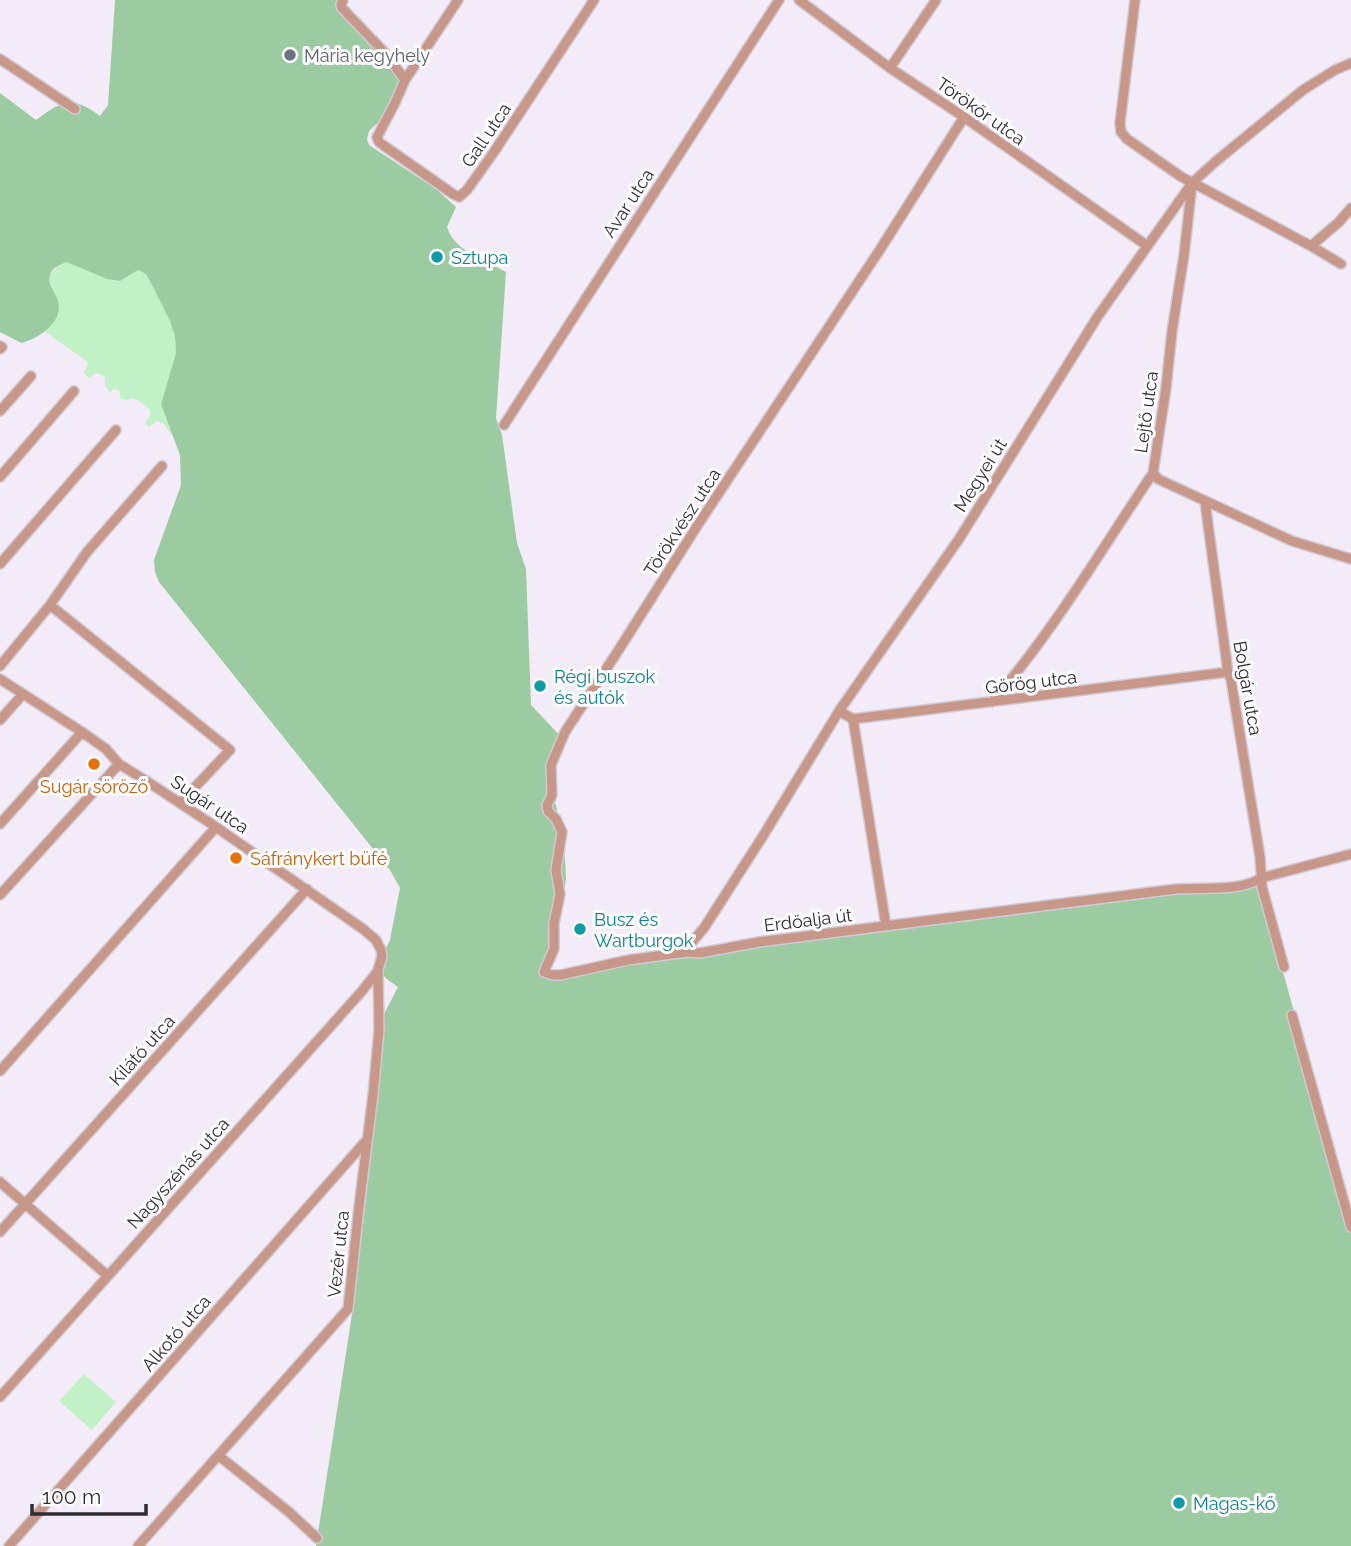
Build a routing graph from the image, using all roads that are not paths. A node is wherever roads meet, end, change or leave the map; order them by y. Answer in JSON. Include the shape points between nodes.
{"nodes":[{"id":1,"x":343,"y":0,"type":"edge"},
{"id":2,"x":458,"y":0,"type":"edge"},
{"id":3,"x":594,"y":0,"type":"edge"},
{"id":4,"x":779,"y":0,"type":"edge"},
{"id":5,"x":799,"y":0,"type":"edge"},
{"id":6,"x":936,"y":0,"type":"edge"},
{"id":7,"x":1135,"y":0,"type":"edge"},
{"id":8,"x":0,"y":59,"type":"edge"},
{"id":9,"x":1351,"y":63,"type":"edge"},
{"id":10,"x":890,"y":68,"type":"junction"},
{"id":11,"x":405,"y":80,"type":"junction"},
{"id":12,"x":75,"y":109,"type":"dead end"},
{"id":13,"x":964,"y":117,"type":"junction"},
{"id":14,"x":1192,"y":183,"type":"junction"},
{"id":15,"x":1351,"y":208,"type":"edge"},
{"id":16,"x":1146,"y":245,"type":"junction"},
{"id":17,"x":1311,"y":246,"type":"junction"},
{"id":18,"x":1341,"y":264,"type":"dead end"},
{"id":19,"x":31,"y":376,"type":"dead end"},
{"id":20,"x":74,"y":391,"type":"dead end"},
{"id":21,"x":0,"y":411,"type":"edge"},
{"id":22,"x":504,"y":425,"type":"dead end"},
{"id":23,"x":116,"y":430,"type":"dead end"},
{"id":24,"x":162,"y":466,"type":"dead end"},
{"id":25,"x":1153,"y":473,"type":"junction"},
{"id":26,"x":0,"y":477,"type":"edge"},
{"id":27,"x":1205,"y":502,"type":"junction"},
{"id":28,"x":1351,"y":559,"type":"edge"},
{"id":29,"x":0,"y":564,"type":"edge"},
{"id":30,"x":50,"y":605,"type":"junction"},
{"id":31,"x":0,"y":666,"type":"edge"},
{"id":32,"x":1228,"y":672,"type":"junction"},
{"id":33,"x":0,"y":679,"type":"edge"},
{"id":34,"x":23,"y":694,"type":"junction"},
{"id":35,"x":992,"y":702,"type":"junction"},
{"id":36,"x":839,"y":711,"type":"junction"},
{"id":37,"x":853,"y":719,"type":"junction"},
{"id":38,"x":0,"y":720,"type":"edge"},
{"id":39,"x":82,"y":732,"type":"junction"},
{"id":40,"x":119,"y":764,"type":"junction"},
{"id":41,"x":180,"y":803,"type":"junction"},
{"id":42,"x":0,"y":824,"type":"edge"},
{"id":43,"x":216,"y":827,"type":"junction"},
{"id":44,"x":1351,"y":854,"type":"edge"},
{"id":45,"x":1261,"y":878,"type":"junction"},
{"id":46,"x":307,"y":889,"type":"junction"},
{"id":47,"x":0,"y":895,"type":"edge"},
{"id":48,"x":886,"y":926,"type":"junction"},
{"id":49,"x":689,"y":952,"type":"junction"},
{"id":50,"x":1284,"y":967,"type":"dead end"},
{"id":51,"x":378,"y":970,"type":"junction"},
{"id":52,"x":544,"y":972,"type":"joint"},
{"id":53,"x":1293,"y":1016,"type":"dead end"},
{"id":54,"x":0,"y":1071,"type":"edge"},
{"id":55,"x":367,"y":1140,"type":"junction"},
{"id":56,"x":0,"y":1182,"type":"edge"},
{"id":57,"x":25,"y":1204,"type":"junction"},
{"id":58,"x":1351,"y":1227,"type":"edge"},
{"id":59,"x":0,"y":1232,"type":"edge"},
{"id":60,"x":108,"y":1276,"type":"junction"},
{"id":61,"x":0,"y":1397,"type":"edge"},
{"id":62,"x":219,"y":1456,"type":"junction"},
{"id":63,"x":317,"y":1538,"type":"dead end"},
{"id":64,"x":9,"y":1546,"type":"edge"},
{"id":65,"x":138,"y":1546,"type":"edge"}],
"edges":[{"from":1,"to":11,"type":"street","via":[[342,8]]},
{"from":2,"to":11,"type":"street"},
{"from":3,"to":11,"type":"street","name":"Gall utca","via":[[461,196],[378,140]]},
{"from":4,"to":22,"type":"street","name":"Avar utca"},
{"from":5,"to":10,"type":"street","name":"Törökőr utca"},
{"from":6,"to":10,"type":"street"},
{"from":7,"to":14,"type":"street","via":[[1121,131]]},
{"from":8,"to":12,"type":"street"},
{"from":9,"to":14,"type":"street","name":"Megyei út","via":[[1303,90]]},
{"from":10,"to":13,"type":"street","name":"Törökőr utca"},
{"from":13,"to":16,"type":"street","name":"Törökőr utca"},
{"from":13,"to":52,"type":"street","name":"Törökvész utca","via":[[565,732],[551,765],[552,795],[547,806],[562,832],[556,867],[561,894],[554,949]]},
{"from":14,"to":16,"type":"street","name":"Megyei út"},
{"from":14,"to":17,"type":"street"},
{"from":14,"to":25,"type":"street","name":"Lejtő utca"},
{"from":15,"to":17,"type":"street"},
{"from":16,"to":36,"type":"street","name":"Megyei út","via":[[959,540]]},
{"from":17,"to":18,"type":"street"},
{"from":19,"to":21,"type":"street"},
{"from":20,"to":26,"type":"street"},
{"from":23,"to":29,"type":"street"},
{"from":24,"to":30,"type":"street","via":[[87,552]]},
{"from":25,"to":27,"type":"street","name":"Lejtő utca","via":[[1158,480]]},
{"from":25,"to":35,"type":"street","via":[[1016,676]]},
{"from":27,"to":28,"type":"street","name":"Lejtő utca","via":[[1301,544]]},
{"from":27,"to":32,"type":"street","name":"Bolgár utca"},
{"from":30,"to":31,"type":"street"},
{"from":30,"to":41,"type":"street","via":[[230,750]]},
{"from":32,"to":35,"type":"street","name":"Görög utca"},
{"from":32,"to":45,"type":"street","name":"Bolgár utca"},
{"from":33,"to":34,"type":"street","name":"Sugár utca"},
{"from":34,"to":38,"type":"street"},
{"from":34,"to":39,"type":"street","name":"Sugár utca"},
{"from":35,"to":37,"type":"street","name":"Görög utca"},
{"from":36,"to":37,"type":"street"},
{"from":36,"to":49,"type":"street","name":"Megyei út"},
{"from":37,"to":48,"type":"street"},
{"from":39,"to":40,"type":"street","name":"Sugár utca"},
{"from":39,"to":42,"type":"street"},
{"from":40,"to":41,"type":"street","name":"Sugár utca"},
{"from":40,"to":47,"type":"street"},
{"from":41,"to":43,"type":"street","name":"Sugár utca"},
{"from":43,"to":46,"type":"street","name":"Sugár utca"},
{"from":43,"to":54,"type":"street"},
{"from":44,"to":45,"type":"street","name":"Erdőalja út"},
{"from":45,"to":48,"type":"street","name":"Erdőalja út","via":[[1239,886],[1175,889]]},
{"from":45,"to":50,"type":"street","name":"Bolgár utca"},
{"from":46,"to":51,"type":"street","name":"Sugár utca","via":[[376,940],[382,956]]},
{"from":46,"to":57,"type":"street","name":"Kilátó utca"},
{"from":48,"to":49,"type":"street","name":"Erdőalja út"},
{"from":49,"to":52,"type":"street","name":"Erdőalja út","via":[[561,975]]},
{"from":51,"to":55,"type":"street","name":"Vezér utca","via":[[379,1030]]},
{"from":51,"to":60,"type":"street","name":"Nagyszénás utca"},
{"from":53,"to":58,"type":"street"},
{"from":55,"to":62,"type":"street","name":"Vezér utca","via":[[348,1309]]},
{"from":55,"to":64,"type":"street","name":"Alkotó utca"},
{"from":56,"to":57,"type":"street"},
{"from":57,"to":59,"type":"street","name":"Kilátó utca"},
{"from":57,"to":60,"type":"street"},
{"from":60,"to":61,"type":"street","name":"Nagyszénás utca"},
{"from":62,"to":63,"type":"street"},
{"from":62,"to":65,"type":"street","name":"Vezér utca"}]}
